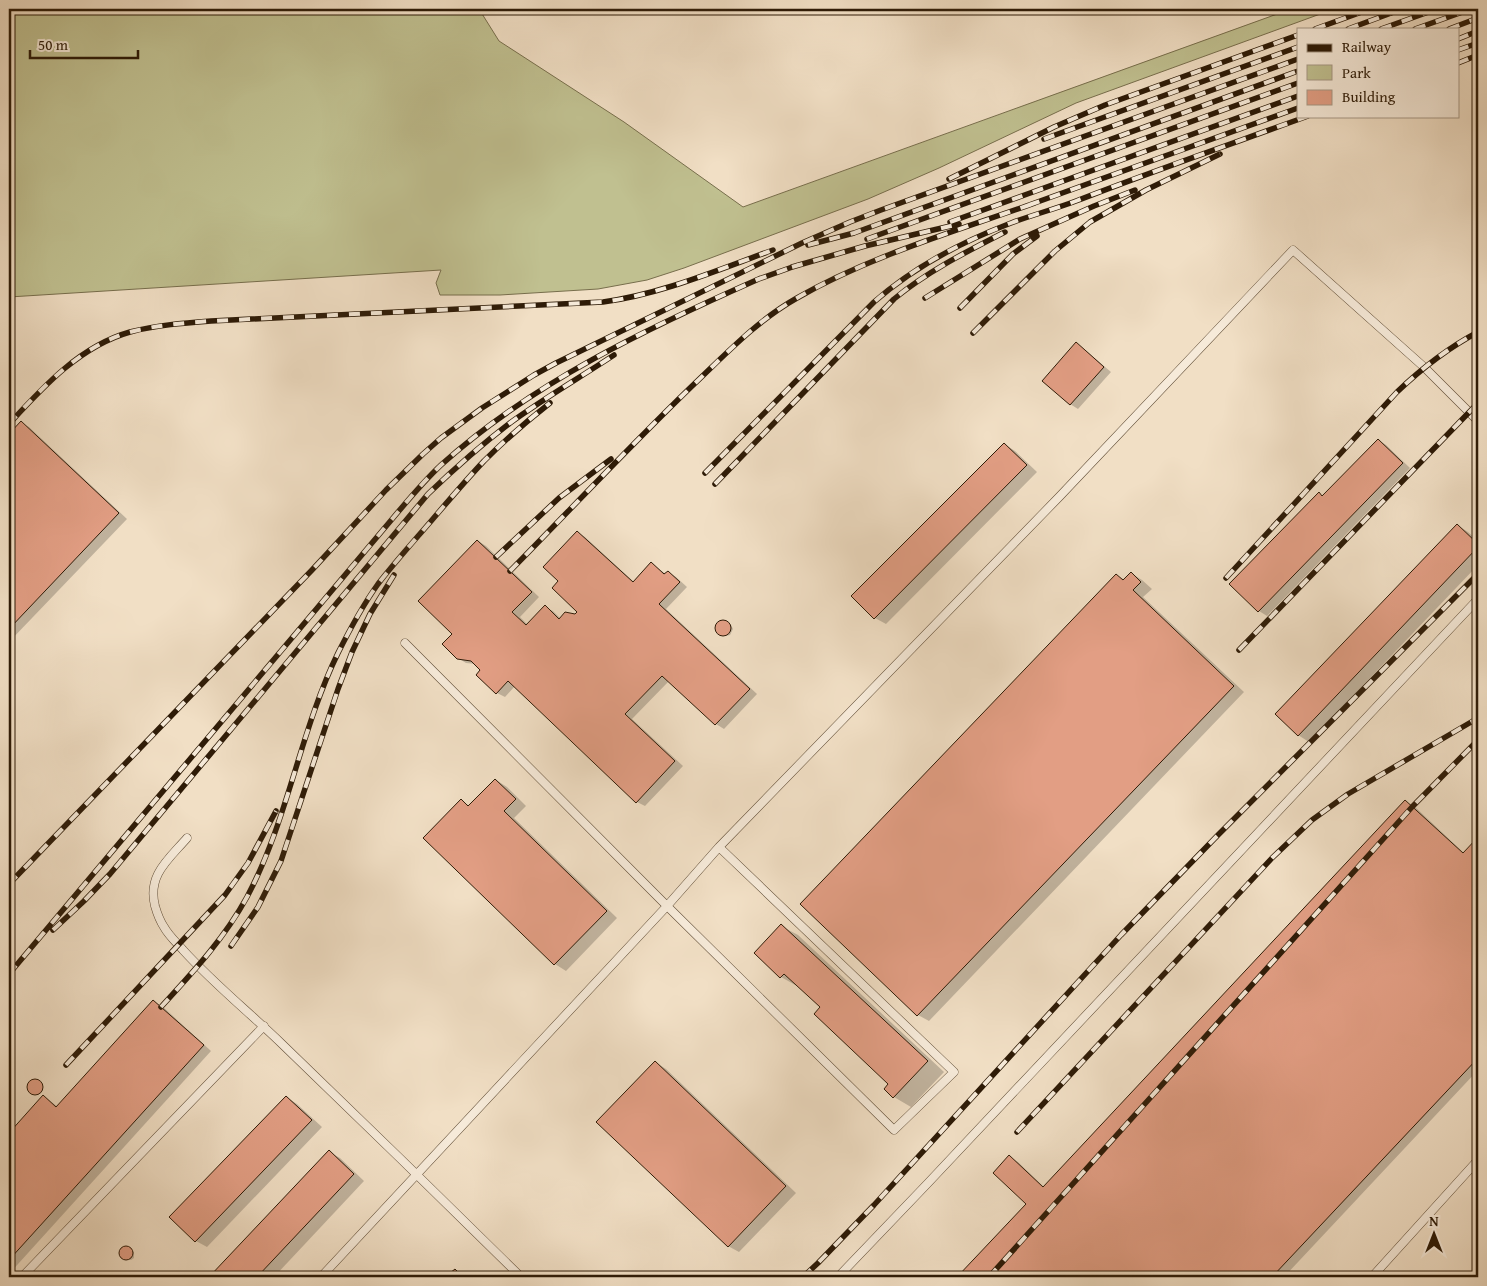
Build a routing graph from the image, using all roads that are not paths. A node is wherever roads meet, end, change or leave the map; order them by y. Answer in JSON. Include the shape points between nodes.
{"nodes":[{"id":1,"x":1478,"y":421,"type":"edge"},
{"id":2,"x":1478,"y":599,"type":"edge"},
{"id":3,"x":405,"y":643,"type":"dead end"},
{"id":4,"x":188,"y":838,"type":"dead end"},
{"id":5,"x":719,"y":846,"type":"junction"},
{"id":6,"x":667,"y":906,"type":"junction"},
{"id":7,"x":264,"y":1026,"type":"junction"},
{"id":8,"x":1478,"y":1160,"type":"edge"},
{"id":9,"x":417,"y":1175,"type":"junction"},
{"id":10,"x":22,"y":1277,"type":"edge"},
{"id":11,"x":321,"y":1277,"type":"edge"},
{"id":12,"x":521,"y":1277,"type":"edge"},
{"id":13,"x":838,"y":1277,"type":"edge"},
{"id":14,"x":1372,"y":1277,"type":"edge"}],
"edges":[{"from":1,"to":5,"type":"lane","via":[[1424,367],[1293,250],[1053,503]]},
{"from":2,"to":13,"type":"lane"},
{"from":3,"to":6,"type":"lane"},
{"from":4,"to":7,"type":"lane","via":[[157,876],[154,900],[160,920],[198,967]]},
{"from":5,"to":6,"type":"lane"},
{"from":5,"to":6,"type":"lane","via":[[954,1072],[894,1130]]},
{"from":6,"to":9,"type":"lane"},
{"from":7,"to":9,"type":"lane"},
{"from":7,"to":10,"type":"lane"},
{"from":8,"to":14,"type":"lane"},
{"from":9,"to":11,"type":"lane"},
{"from":9,"to":12,"type":"lane"}]}
